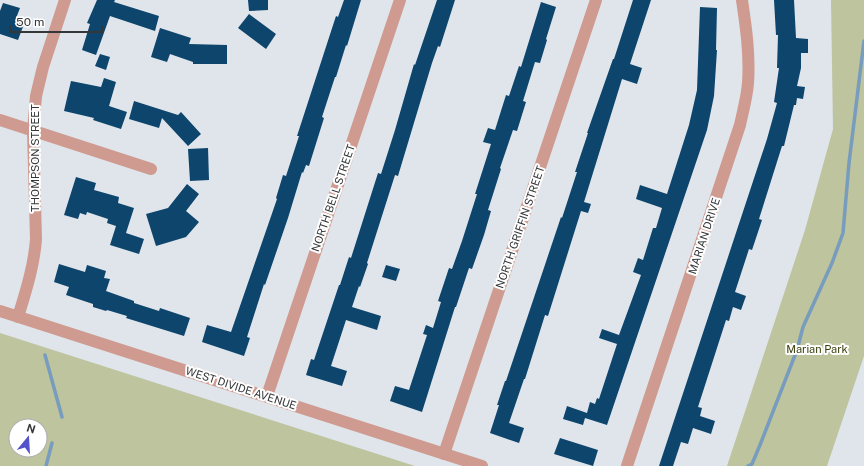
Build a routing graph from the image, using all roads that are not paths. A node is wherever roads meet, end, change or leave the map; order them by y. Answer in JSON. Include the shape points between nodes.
{"nodes":[{"id":1,"x":65,"y":0,"type":"edge"},
{"id":2,"x":400,"y":0,"type":"edge"},
{"id":3,"x":596,"y":0,"type":"edge"},
{"id":4,"x":742,"y":0,"type":"edge"},
{"id":5,"x":0,"y":120,"type":"edge"},
{"id":6,"x":33,"y":131,"type":"junction"},
{"id":7,"x":151,"y":169,"type":"dead end"},
{"id":8,"x":0,"y":311,"type":"edge"},
{"id":9,"x":18,"y":317,"type":"junction"},
{"id":10,"x":267,"y":396,"type":"junction"},
{"id":11,"x":444,"y":454,"type":"junction"},
{"id":12,"x":482,"y":466,"type":"edge"},
{"id":13,"x":627,"y":466,"type":"edge"}],
"edges":[{"from":1,"to":6,"type":"street","name":"THOMPSON STREET","via":[[39,80]]},
{"from":2,"to":10,"type":"street","name":"NORTH BELL STREET"},
{"from":3,"to":11,"type":"street","name":"NORTH GRIFFIN STREET"},
{"from":4,"to":13,"type":"street","name":"MARIAN DRIVE","via":[[746,26],[748,83],[740,125]]},
{"from":5,"to":6,"type":"street"},
{"from":6,"to":7,"type":"street"},
{"from":6,"to":9,"type":"street","name":"THOMPSON STREET","via":[[35,253],[30,280]]},
{"from":8,"to":9,"type":"street","name":"WEST DIVIDE AVENUE"},
{"from":9,"to":10,"type":"street","name":"WEST DIVIDE AVENUE"},
{"from":10,"to":11,"type":"street","name":"WEST DIVIDE AVENUE"},
{"from":11,"to":12,"type":"street","name":"WEST DIVIDE AVENUE"}]}
